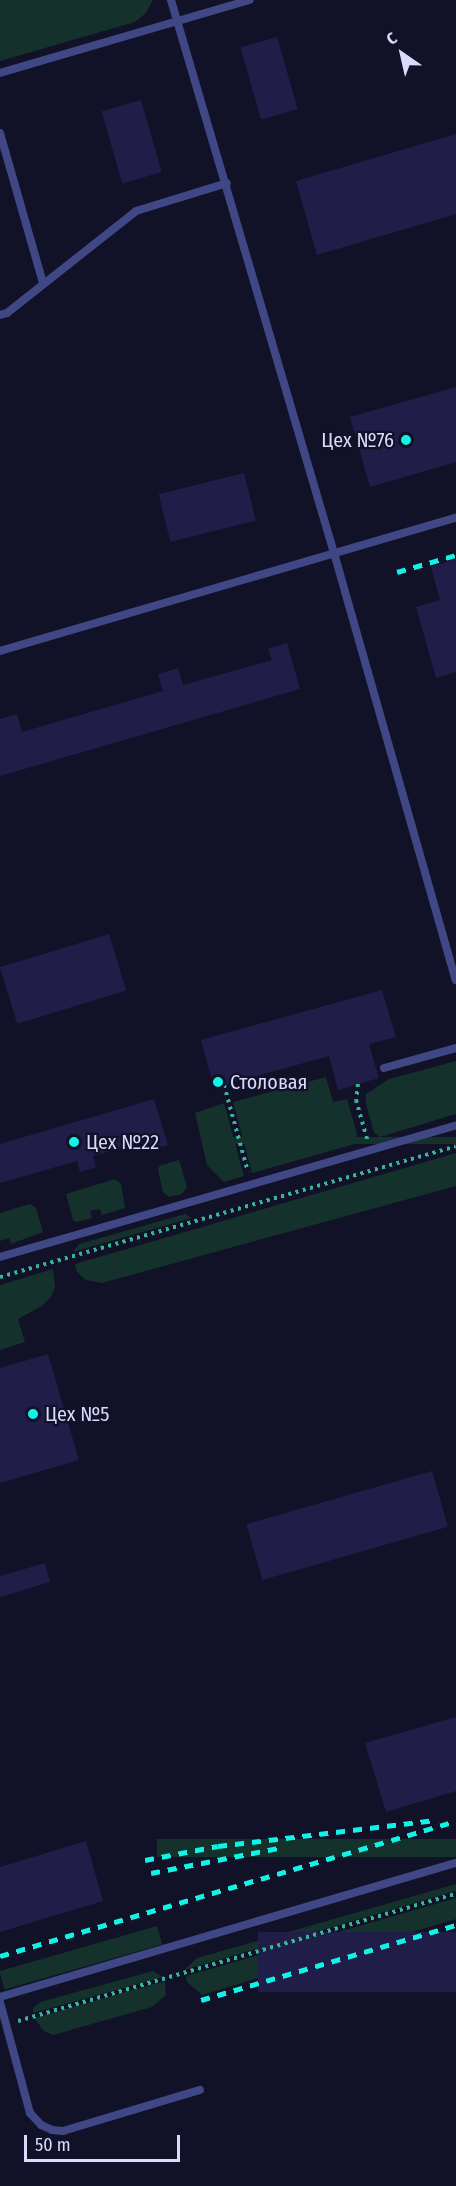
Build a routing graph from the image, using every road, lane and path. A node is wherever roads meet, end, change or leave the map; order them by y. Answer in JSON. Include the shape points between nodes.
{"nodes":[{"id":1,"x":171,"y":0,"type":"edge"},
{"id":2,"x":250,"y":0,"type":"edge"},
{"id":3,"x":178,"y":21,"type":"junction"},
{"id":4,"x":0,"y":73,"type":"edge"},
{"id":5,"x":0,"y":133,"type":"edge"},
{"id":6,"x":227,"y":183,"type":"junction"},
{"id":7,"x":43,"y":283,"type":"junction"},
{"id":8,"x":0,"y":315,"type":"edge"},
{"id":9,"x":456,"y":518,"type":"edge"},
{"id":10,"x":334,"y":553,"type":"junction"},
{"id":11,"x":0,"y":651,"type":"edge"},
{"id":12,"x":456,"y":980,"type":"edge"},
{"id":13,"x":456,"y":1048,"type":"edge"},
{"id":14,"x":384,"y":1068,"type":"dead end"},
{"id":15,"x":358,"y":1084,"type":"dead end"},
{"id":16,"x":224,"y":1085,"type":"dead end"},
{"id":17,"x":456,"y":1125,"type":"edge"},
{"id":18,"x":456,"y":1146,"type":"edge"},
{"id":19,"x":370,"y":1149,"type":"junction"},
{"id":20,"x":251,"y":1184,"type":"junction"},
{"id":21,"x":0,"y":1257,"type":"edge"},
{"id":22,"x":0,"y":1277,"type":"edge"},
{"id":23,"x":456,"y":1863,"type":"edge"},
{"id":24,"x":456,"y":1894,"type":"edge"},
{"id":25,"x":0,"y":1997,"type":"edge"},
{"id":26,"x":0,"y":2002,"type":"edge"},
{"id":27,"x":6,"y":2024,"type":"junction"},
{"id":28,"x":200,"y":2090,"type":"dead end"}],
"edges":[{"from":1,"to":3,"type":"lane"},
{"from":2,"to":3,"type":"lane"},
{"from":3,"to":4,"type":"lane"},
{"from":3,"to":6,"type":"lane"},
{"from":5,"to":7,"type":"lane"},
{"from":6,"to":7,"type":"lane","via":[[136,211]]},
{"from":6,"to":10,"type":"lane"},
{"from":7,"to":8,"type":"lane"},
{"from":9,"to":10,"type":"lane"},
{"from":10,"to":11,"type":"lane"},
{"from":10,"to":12,"type":"lane"},
{"from":13,"to":14,"type":"lane"},
{"from":15,"to":19,"type":"path","via":[[356,1100]]},
{"from":16,"to":20,"type":"path"},
{"from":17,"to":19,"type":"lane"},
{"from":18,"to":22,"type":"path"},
{"from":19,"to":20,"type":"lane"},
{"from":20,"to":21,"type":"lane"},
{"from":23,"to":25,"type":"lane"},
{"from":24,"to":27,"type":"path"},
{"from":26,"to":27,"type":"lane"},
{"from":27,"to":28,"type":"lane","via":[[30,2113],[52,2130],[63,2131]]}]}
